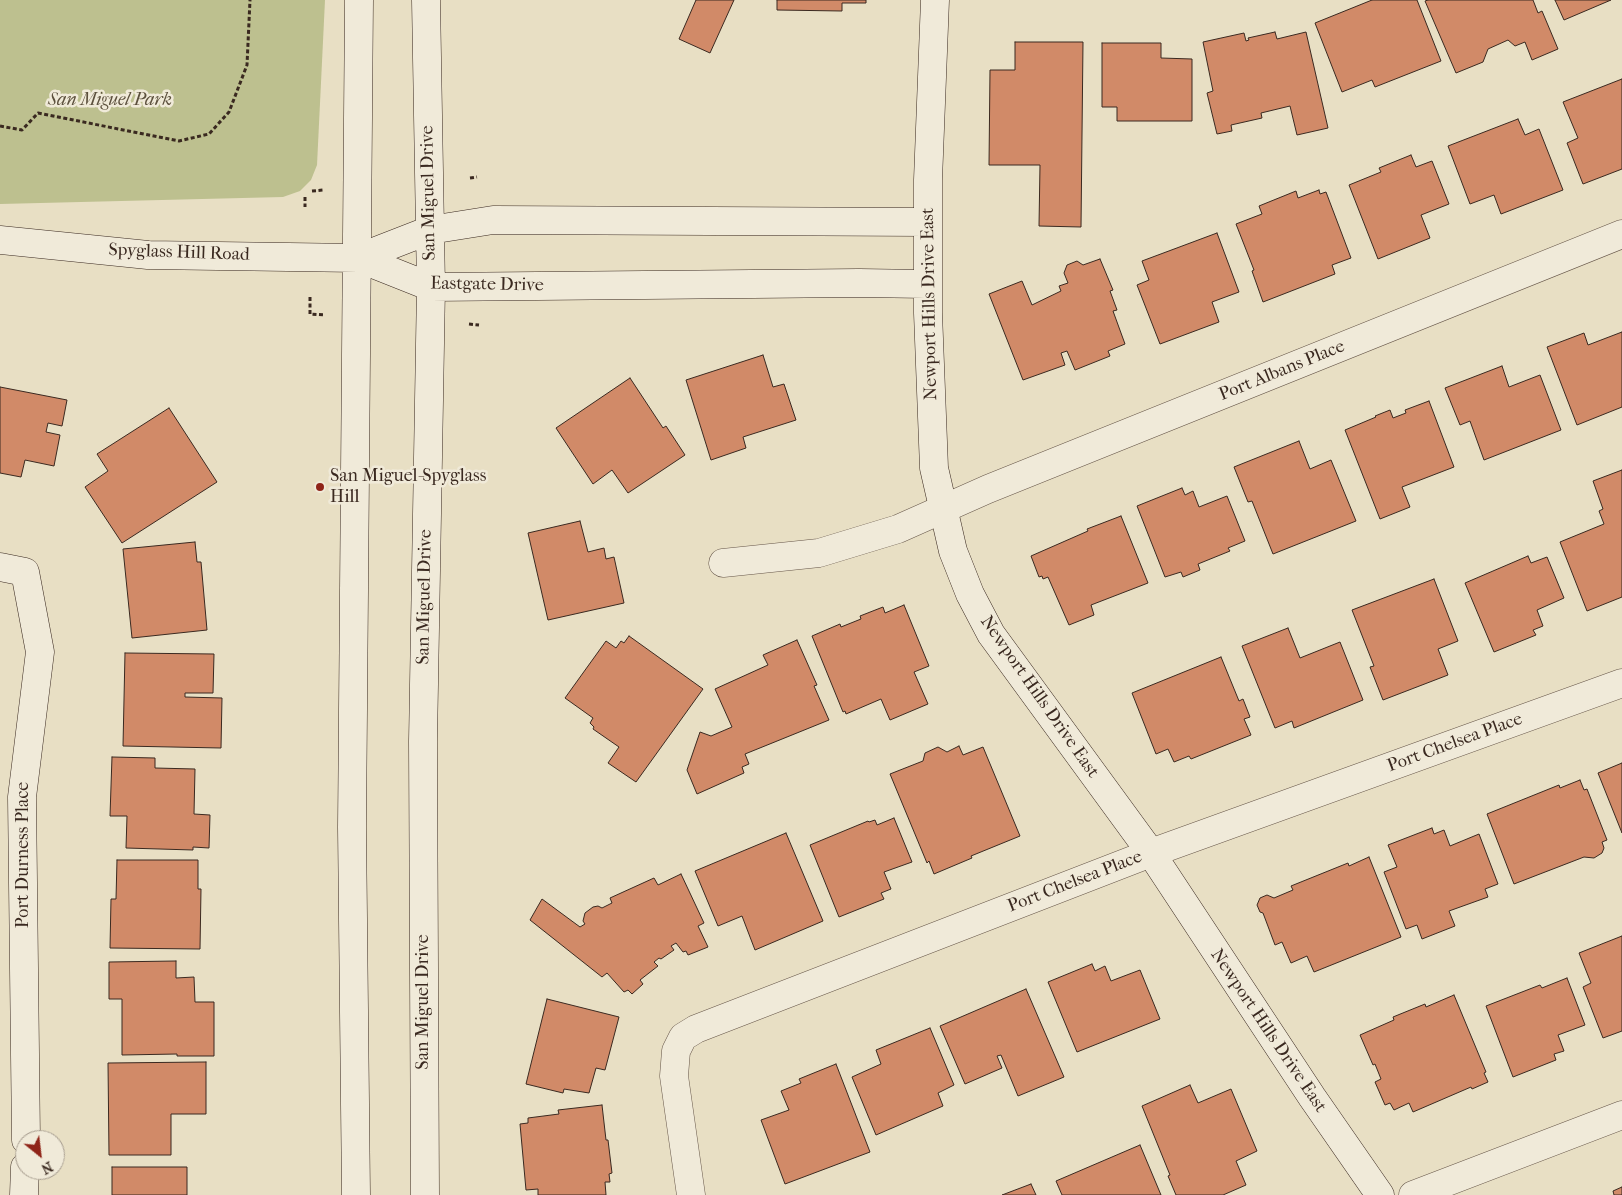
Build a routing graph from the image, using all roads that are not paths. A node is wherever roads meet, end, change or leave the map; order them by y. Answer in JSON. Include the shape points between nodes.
{"nodes":[{"id":1,"x":359,"y":0,"type":"edge"},
{"id":2,"x":426,"y":0,"type":"edge"},
{"id":3,"x":935,"y":0,"type":"edge"},
{"id":4,"x":928,"y":222,"type":"junction"},
{"id":5,"x":430,"y":230,"type":"junction"},
{"id":6,"x":1622,"y":234,"type":"edge"},
{"id":7,"x":0,"y":240,"type":"edge"},
{"id":8,"x":358,"y":258,"type":"junction"},
{"id":9,"x":927,"y":284,"type":"junction"},
{"id":10,"x":430,"y":288,"type":"junction"},
{"id":11,"x":943,"y":509,"type":"junction"},
{"id":12,"x":723,"y":563,"type":"dead end"},
{"id":13,"x":13,"y":570,"type":"edge"},
{"id":14,"x":1622,"y":683,"type":"edge"},
{"id":15,"x":1151,"y":853,"type":"junction"},
{"id":16,"x":1622,"y":1115,"type":"edge"},
{"id":17,"x":26,"y":1130,"type":"edge"},
{"id":18,"x":25,"y":1180,"type":"edge"},
{"id":19,"x":24,"y":1195,"type":"edge"},
{"id":20,"x":356,"y":1195,"type":"edge"},
{"id":21,"x":425,"y":1195,"type":"edge"},
{"id":22,"x":691,"y":1195,"type":"edge"},
{"id":23,"x":1380,"y":1195,"type":"edge"},
{"id":24,"x":1413,"y":1195,"type":"edge"}],
"edges":[{"from":1,"to":8,"type":"street"},
{"from":2,"to":5,"type":"street","name":"San Miguel Drive"},
{"from":3,"to":4,"type":"street","name":"Newport Hills Drive East"},
{"from":4,"to":5,"type":"street","via":[[493,220]]},
{"from":4,"to":9,"type":"street","name":"Newport Hills Drive East"},
{"from":5,"to":8,"type":"street"},
{"from":5,"to":10,"type":"street","name":"San Miguel Drive"},
{"from":6,"to":11,"type":"street","name":"Port Albans Place"},
{"from":7,"to":8,"type":"street","name":"Spyglass Hill Road","via":[[148,255]]},
{"from":8,"to":10,"type":"street","name":"Eastgate Drive"},
{"from":8,"to":20,"type":"street","via":[[352,827]]},
{"from":9,"to":10,"type":"street","name":"Eastgate Drive"},
{"from":9,"to":11,"type":"street","name":"Newport Hills Drive East","via":[[934,468]]},
{"from":10,"to":21,"type":"street","name":"San Miguel Drive","via":[[423,742]]},
{"from":11,"to":12,"type":"street","name":"Port Albans Place","via":[[898,529],[819,553]]},
{"from":11,"to":15,"type":"street","name":"Newport Hills Drive East","via":[[953,551],[991,634]]},
{"from":13,"to":17,"type":"street","name":"Port Durness Place","via":[[40,652],[22,797]]},
{"from":14,"to":15,"type":"street","name":"Port Chelsea Place"},
{"from":15,"to":22,"type":"street","name":"Port Chelsea Place","via":[[723,1018],[683,1037],[676,1052],[674,1076]]},
{"from":15,"to":23,"type":"street","name":"Newport Hills Drive East"},
{"from":16,"to":24,"type":"street"},
{"from":18,"to":19,"type":"street"}]}
